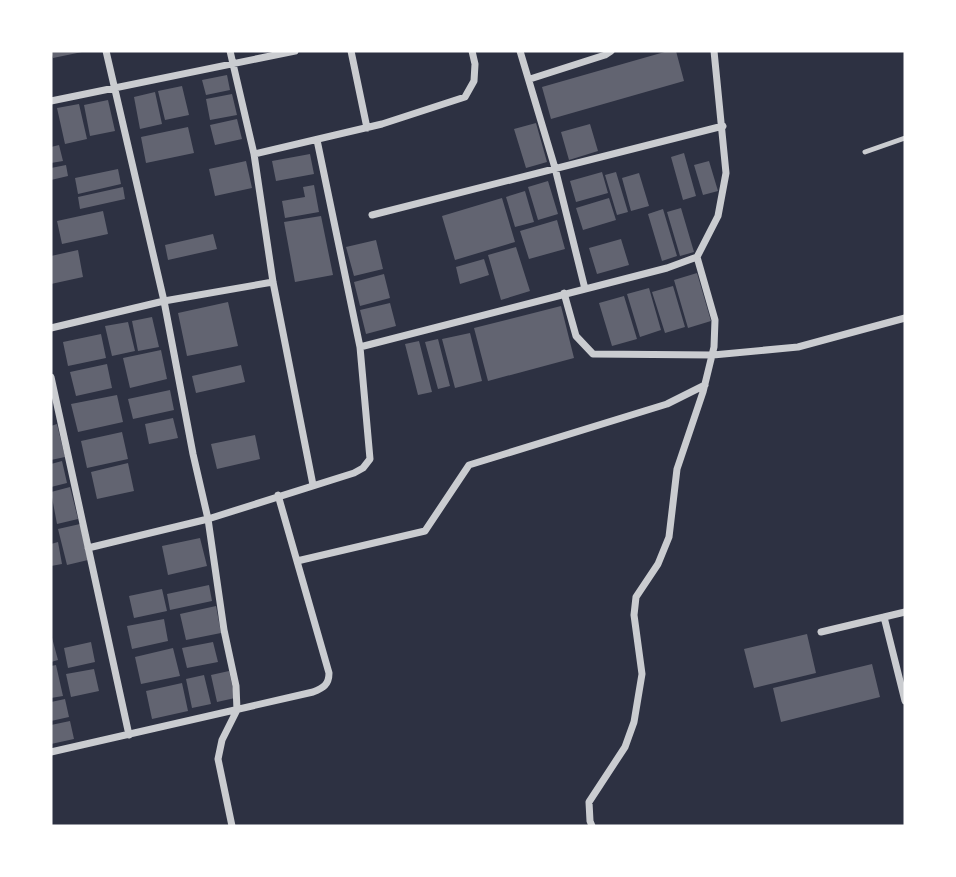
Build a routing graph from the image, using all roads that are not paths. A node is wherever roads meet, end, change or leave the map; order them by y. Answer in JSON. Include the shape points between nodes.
{"nodes":[{"id":1,"x":106,"y":51,"type":"edge"},
{"id":2,"x":230,"y":51,"type":"edge"},
{"id":3,"x":295,"y":51,"type":"edge"},
{"id":4,"x":351,"y":51,"type":"edge"},
{"id":5,"x":472,"y":51,"type":"edge"},
{"id":6,"x":520,"y":51,"type":"edge"},
{"id":7,"x":611,"y":51,"type":"edge"},
{"id":8,"x":714,"y":51,"type":"edge"},
{"id":9,"x":232,"y":63,"type":"junction"},
{"id":10,"x":530,"y":79,"type":"junction"},
{"id":11,"x":116,"y":87,"type":"junction"},
{"id":12,"x":51,"y":101,"type":"edge"},
{"id":13,"x":723,"y":126,"type":"junction"},
{"id":14,"x":367,"y":128,"type":"junction"},
{"id":15,"x":905,"y":138,"type":"edge"},
{"id":16,"x":317,"y":140,"type":"junction"},
{"id":17,"x":865,"y":152,"type":"dead end"},
{"id":18,"x":254,"y":154,"type":"junction"},
{"id":19,"x":555,"y":168,"type":"junction"},
{"id":20,"x":372,"y":215,"type":"dead end"},
{"id":21,"x":697,"y":257,"type":"junction"},
{"id":22,"x":273,"y":282,"type":"junction"},
{"id":23,"x":584,"y":289,"type":"junction"},
{"id":24,"x":564,"y":293,"type":"junction"},
{"id":25,"x":164,"y":301,"type":"junction"},
{"id":26,"x":905,"y":318,"type":"edge"},
{"id":27,"x":51,"y":328,"type":"edge"},
{"id":28,"x":360,"y":346,"type":"junction"},
{"id":29,"x":713,"y":355,"type":"junction"},
{"id":30,"x":51,"y":377,"type":"edge"},
{"id":31,"x":705,"y":384,"type":"junction"},
{"id":32,"x":313,"y":485,"type":"junction"},
{"id":33,"x":278,"y":495,"type":"junction"},
{"id":34,"x":208,"y":519,"type":"junction"},
{"id":35,"x":88,"y":548,"type":"junction"},
{"id":36,"x":297,"y":561,"type":"junction"},
{"id":37,"x":905,"y":612,"type":"edge"},
{"id":38,"x":884,"y":617,"type":"junction"},
{"id":39,"x":821,"y":632,"type":"dead end"},
{"id":40,"x":905,"y":701,"type":"edge"},
{"id":41,"x":237,"y":710,"type":"junction"},
{"id":42,"x":130,"y":735,"type":"junction"},
{"id":43,"x":51,"y":752,"type":"edge"},
{"id":44,"x":232,"y":826,"type":"edge"},
{"id":45,"x":592,"y":826,"type":"edge"}],
"edges":[{"from":1,"to":11,"type":"street"},
{"from":2,"to":9,"type":"street"},
{"from":3,"to":9,"type":"street"},
{"from":4,"to":14,"type":"street"},
{"from":5,"to":14,"type":"street","via":[[474,81],[465,97]]},
{"from":6,"to":10,"type":"street"},
{"from":7,"to":10,"type":"street"},
{"from":8,"to":13,"type":"street"},
{"from":9,"to":11,"type":"street"},
{"from":9,"to":18,"type":"street"},
{"from":10,"to":19,"type":"street"},
{"from":11,"to":12,"type":"street"},
{"from":11,"to":25,"type":"street"},
{"from":13,"to":19,"type":"street"},
{"from":13,"to":21,"type":"street","via":[[724,191],[718,216]]},
{"from":14,"to":16,"type":"street"},
{"from":15,"to":17,"type":"lane"},
{"from":16,"to":18,"type":"street"},
{"from":16,"to":28,"type":"street"},
{"from":18,"to":22,"type":"street"},
{"from":19,"to":20,"type":"street"},
{"from":19,"to":23,"type":"street"},
{"from":21,"to":23,"type":"street"},
{"from":21,"to":29,"type":"street","via":[[715,320]]},
{"from":22,"to":25,"type":"street"},
{"from":22,"to":32,"type":"street"},
{"from":23,"to":24,"type":"street"},
{"from":24,"to":28,"type":"street"},
{"from":24,"to":29,"type":"street","via":[[576,336],[593,354]]},
{"from":25,"to":27,"type":"street"},
{"from":25,"to":34,"type":"street"},
{"from":26,"to":29,"type":"street","via":[[798,347]]},
{"from":28,"to":32,"type":"street","via":[[370,459],[354,473]]},
{"from":29,"to":31,"type":"street"},
{"from":30,"to":35,"type":"street"},
{"from":31,"to":36,"type":"street","via":[[667,404],[469,465],[425,531]]},
{"from":31,"to":45,"type":"street","via":[[677,469],[669,537],[636,597],[642,674],[634,722],[625,747],[589,802]]},
{"from":32,"to":33,"type":"street"},
{"from":33,"to":34,"type":"street"},
{"from":33,"to":36,"type":"street"},
{"from":34,"to":35,"type":"street"},
{"from":34,"to":41,"type":"street"},
{"from":35,"to":42,"type":"street"},
{"from":36,"to":41,"type":"street","via":[[329,680],[313,692]]},
{"from":37,"to":38,"type":"street"},
{"from":38,"to":39,"type":"street"},
{"from":38,"to":40,"type":"street"},
{"from":41,"to":42,"type":"street"},
{"from":41,"to":44,"type":"street","via":[[218,759]]},
{"from":42,"to":43,"type":"street"}]}
